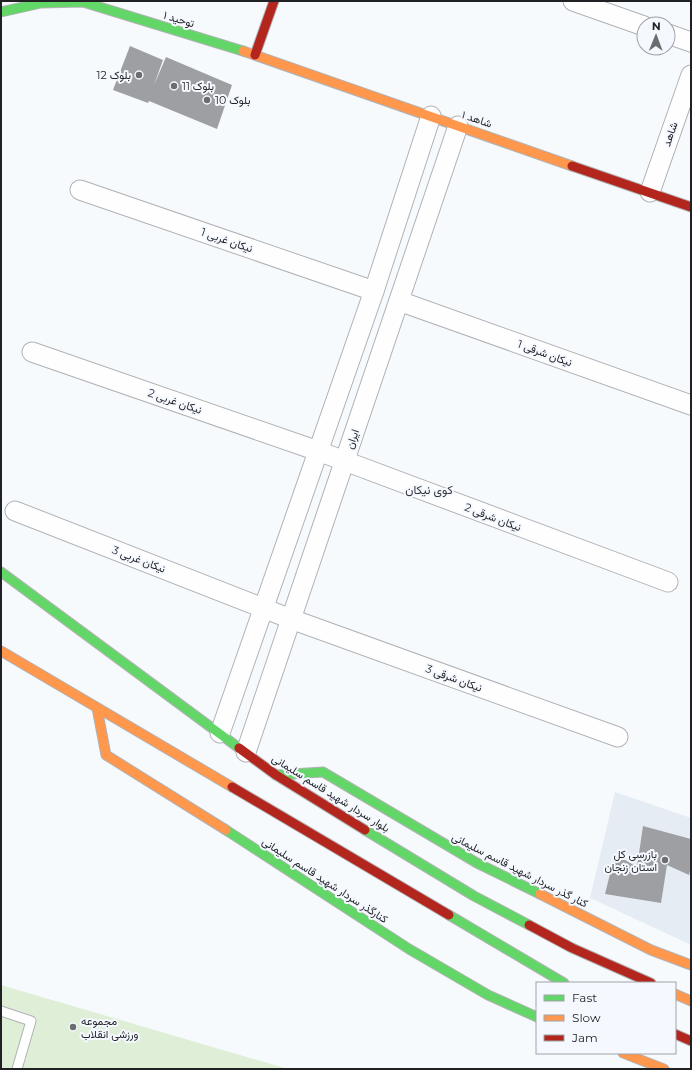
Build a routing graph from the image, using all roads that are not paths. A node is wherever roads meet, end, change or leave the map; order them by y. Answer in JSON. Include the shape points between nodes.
{"nodes":[{"id":1,"x":274,"y":1,"type":"edge"},
{"id":2,"x":573,"y":1,"type":"edge"},
{"id":3,"x":84,"y":2,"type":"edge"},
{"id":4,"x":1,"y":12,"type":"edge"},
{"id":5,"x":636,"y":23,"type":"edge"},
{"id":6,"x":676,"y":37,"type":"edge"},
{"id":7,"x":691,"y":42,"type":"edge"},
{"id":8,"x":255,"y":55,"type":"junction"},
{"id":9,"x":691,"y":75,"type":"edge"},
{"id":10,"x":686,"y":108,"type":"edge"},
{"id":11,"x":431,"y":116,"type":"junction"},
{"id":12,"x":458,"y":126,"type":"junction"},
{"id":13,"x":80,"y":190,"type":"dead end"},
{"id":14,"x":650,"y":192,"type":"junction"},
{"id":15,"x":691,"y":207,"type":"edge"},
{"id":16,"x":374,"y":291,"type":"junction"},
{"id":17,"x":399,"y":301,"type":"junction"},
{"id":18,"x":32,"y":352,"type":"dead end"},
{"id":19,"x":691,"y":405,"type":"edge"},
{"id":20,"x":318,"y":451,"type":"junction"},
{"id":21,"x":344,"y":461,"type":"junction"},
{"id":22,"x":15,"y":511,"type":"dead end"},
{"id":23,"x":1,"y":572,"type":"edge"},
{"id":24,"x":668,"y":582,"type":"dead end"},
{"id":25,"x":262,"y":607,"type":"junction"},
{"id":26,"x":291,"y":619,"type":"junction"},
{"id":27,"x":1,"y":651,"type":"edge"},
{"id":28,"x":97,"y":708,"type":"junction"},
{"id":29,"x":220,"y":733,"type":"junction"},
{"id":30,"x":618,"y":737,"type":"dead end"},
{"id":31,"x":246,"y":752,"type":"junction"},
{"id":32,"x":276,"y":775,"type":"junction"},
{"id":33,"x":691,"y":965,"type":"edge"},
{"id":34,"x":562,"y":982,"type":"edge"},
{"id":35,"x":649,"y":982,"type":"edge"},
{"id":36,"x":676,"y":994,"type":"edge"},
{"id":37,"x":691,"y":1001,"type":"edge"},
{"id":38,"x":1,"y":1011,"type":"edge"},
{"id":39,"x":536,"y":1017,"type":"edge"},
{"id":40,"x":676,"y":1034,"type":"edge"},
{"id":41,"x":691,"y":1041,"type":"edge"},
{"id":42,"x":626,"y":1054,"type":"edge"},
{"id":43,"x":661,"y":1068,"type":"edge"},
{"id":44,"x":17,"y":1069,"type":"edge"}],
"edges":[{"from":1,"to":8,"type":"street"},
{"from":2,"to":5,"type":"street"},
{"from":3,"to":4,"type":"street","name":"توحید ۱","via":[[41,2]]},
{"from":3,"to":8,"type":"street","name":"توحید ۱"},
{"from":6,"to":7,"type":"street"},
{"from":8,"to":11,"type":"street","name":"شاهد ۱"},
{"from":9,"to":10,"type":"street","name":"شاهد"},
{"from":10,"to":14,"type":"street","name":"شاهد"},
{"from":11,"to":12,"type":"street","name":"شاهد ۱"},
{"from":11,"to":16,"type":"street"},
{"from":12,"to":14,"type":"street","name":"شاهد ۱"},
{"from":12,"to":17,"type":"street","name":"ایران"},
{"from":13,"to":16,"type":"street","name":"نیکان غربی 1"},
{"from":14,"to":15,"type":"street","name":"شاهد ۱"},
{"from":16,"to":20,"type":"street"},
{"from":17,"to":19,"type":"street","name":"نیکان شرقی 1"},
{"from":17,"to":21,"type":"street","name":"ایران"},
{"from":18,"to":20,"type":"street","name":"نیکان غربی 2"},
{"from":20,"to":21,"type":"street","name":"نیکان شرقی 2"},
{"from":20,"to":25,"type":"street"},
{"from":21,"to":24,"type":"street","name":"نیکان شرقی 2"},
{"from":21,"to":26,"type":"street","name":"ایران"},
{"from":22,"to":25,"type":"street","name":"نیکان غربی 3"},
{"from":23,"to":29,"type":"street","name":"بلوار سردار شهید قاسم سلیمانی"},
{"from":25,"to":26,"type":"street","name":"نیکان غربی 3"},
{"from":25,"to":29,"type":"street"},
{"from":26,"to":30,"type":"street","name":"نیکان شرقی 3"},
{"from":26,"to":31,"type":"street","name":"ایران"},
{"from":27,"to":28,"type":"street"},
{"from":28,"to":34,"type":"street"},
{"from":28,"to":39,"type":"street","name":"کنارگذر سردار شهید قاسم سلیمانی","via":[[106,754],[409,949],[488,995]]},
{"from":29,"to":31,"type":"street","name":"بلوار سردار شهید قاسم سلیمانی"},
{"from":31,"to":32,"type":"street","name":"بلوار سردار شهید قاسم سلیمانی"},
{"from":32,"to":33,"type":"street","name":"کنار گذر سردار شهید قاسم سلیمانی","via":[[323,772],[477,863],[651,950]]},
{"from":32,"to":35,"type":"street","name":"بلوار سردار شهید قاسم سلیمانی","via":[[474,896],[572,948]]},
{"from":36,"to":37,"type":"street"},
{"from":38,"to":44,"type":"lane","via":[[31,1022]]},
{"from":40,"to":41,"type":"street"},
{"from":42,"to":43,"type":"street"}]}
